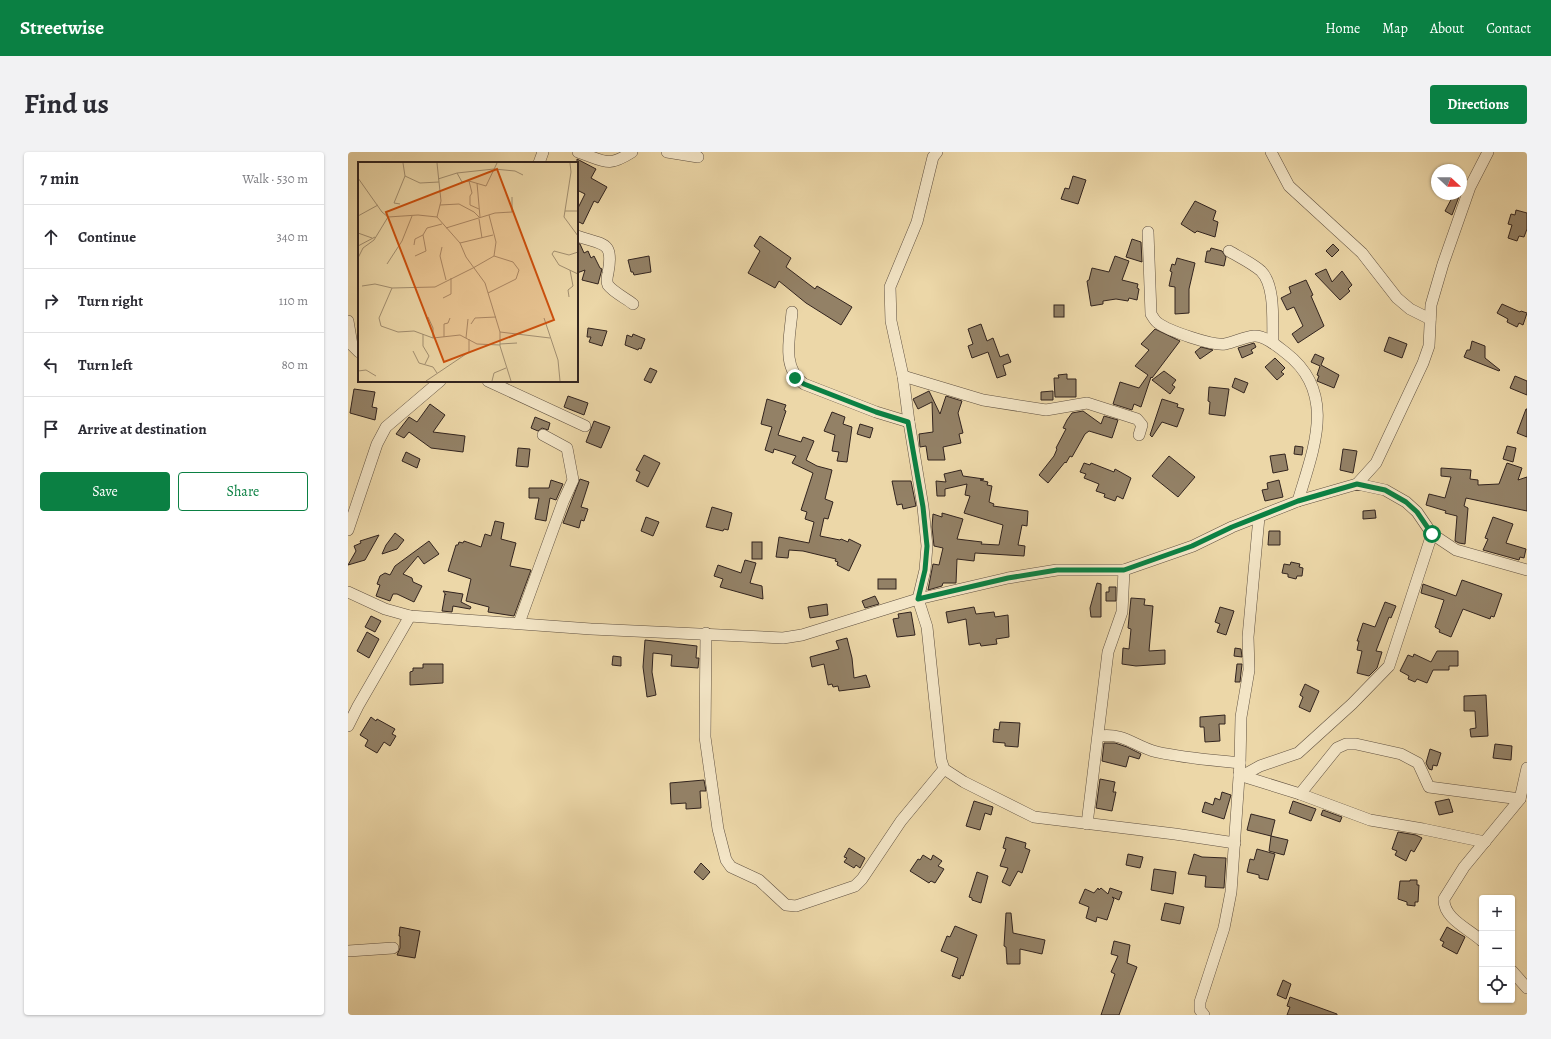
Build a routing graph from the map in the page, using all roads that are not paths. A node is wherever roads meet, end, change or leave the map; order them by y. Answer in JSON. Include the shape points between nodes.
{"nodes":[{"id":1,"x":543,"y":152,"type":"edge"},
{"id":2,"x":578,"y":152,"type":"edge"},
{"id":3,"x":632,"y":152,"type":"edge"},
{"id":4,"x":667,"y":152,"type":"edge"},
{"id":5,"x":937,"y":152,"type":"edge"},
{"id":6,"x":1271,"y":152,"type":"edge"},
{"id":7,"x":1488,"y":152,"type":"edge"},
{"id":8,"x":698,"y":157,"type":"dead end"},
{"id":9,"x":539,"y":162,"type":"edge"},
{"id":10,"x":1148,"y":232,"type":"dead end"},
{"id":11,"x":578,"y":236,"type":"edge"},
{"id":12,"x":1230,"y":251,"type":"dead end"},
{"id":13,"x":634,"y":304,"type":"dead end"},
{"id":14,"x":792,"y":312,"type":"dead end"},
{"id":15,"x":1430,"y":319,"type":"junction"},
{"id":16,"x":348,"y":321,"type":"edge"},
{"id":17,"x":1273,"y":343,"type":"junction"},
{"id":18,"x":358,"y":351,"type":"edge"},
{"id":19,"x":903,"y":376,"type":"junction"},
{"id":20,"x":439,"y":382,"type":"edge"},
{"id":21,"x":490,"y":382,"type":"edge"},
{"id":22,"x":908,"y":422,"type":"junction"},
{"id":23,"x":585,"y":426,"type":"dead end"},
{"id":24,"x":543,"y":435,"type":"dead end"},
{"id":25,"x":1139,"y":435,"type":"dead end"},
{"id":26,"x":1357,"y":484,"type":"junction"},
{"id":27,"x":1298,"y":501,"type":"junction"},
{"id":28,"x":1259,"y":516,"type":"junction"},
{"id":29,"x":348,"y":530,"type":"edge"},
{"id":30,"x":1432,"y":534,"type":"junction"},
{"id":31,"x":1124,"y":570,"type":"junction"},
{"id":32,"x":1527,"y":570,"type":"edge"},
{"id":33,"x":348,"y":592,"type":"edge"},
{"id":34,"x":918,"y":599,"type":"junction"},
{"id":35,"x":410,"y":616,"type":"junction"},
{"id":36,"x":519,"y":623,"type":"junction"},
{"id":37,"x":706,"y":633,"type":"junction"},
{"id":38,"x":348,"y":726,"type":"edge"},
{"id":39,"x":1099,"y":736,"type":"junction"},
{"id":40,"x":1240,"y":763,"type":"junction"},
{"id":41,"x":1527,"y":768,"type":"edge"},
{"id":42,"x":944,"y":769,"type":"junction"},
{"id":43,"x":1241,"y":775,"type":"junction"},
{"id":44,"x":1300,"y":794,"type":"junction"},
{"id":45,"x":1520,"y":800,"type":"junction"},
{"id":46,"x":1087,"y":824,"type":"junction"},
{"id":47,"x":1485,"y":842,"type":"junction"},
{"id":48,"x":1235,"y":843,"type":"junction"},
{"id":49,"x":1479,"y":939,"type":"edge"},
{"id":50,"x":393,"y":948,"type":"dead end"},
{"id":51,"x":348,"y":951,"type":"edge"},
{"id":52,"x":1515,"y":974,"type":"edge"},
{"id":53,"x":1527,"y":988,"type":"edge"},
{"id":54,"x":1204,"y":1015,"type":"edge"}],
"edges":[{"from":1,"to":9,"type":"street"},
{"from":2,"to":3,"type":"street","via":[[610,163],[617,162]]},
{"from":4,"to":8,"type":"street"},
{"from":5,"to":19,"type":"street","via":[[917,222],[890,287],[891,321]]},
{"from":6,"to":15,"type":"street","via":[[1289,186],[1362,253],[1397,298],[1410,310]]},
{"from":7,"to":15,"type":"street","via":[[1470,187],[1443,264],[1431,305]]},
{"from":10,"to":17,"type":"street","via":[[1149,296],[1151,314],[1157,322],[1175,332],[1216,343],[1224,344],[1256,336]]},
{"from":11,"to":13,"type":"street","via":[[603,244],[609,249],[611,256],[606,278],[609,286]]},
{"from":12,"to":17,"type":"street","via":[[1260,271],[1267,280],[1271,292]]},
{"from":14,"to":22,"type":"street","via":[[789,349],[790,368],[795,378],[804,384]]},
{"from":15,"to":26,"type":"street","via":[[1429,346],[1424,363],[1376,463]]},
{"from":16,"to":18,"type":"street","via":[[352,345]]},
{"from":17,"to":27,"type":"street","via":[[1298,362],[1313,386],[1318,411],[1316,441]]},
{"from":19,"to":22,"type":"street"},
{"from":19,"to":25,"type":"street","via":[[983,400],[1046,410],[1087,403],[1137,420],[1142,425]]},
{"from":20,"to":29,"type":"street","via":[[386,427],[377,444]]},
{"from":21,"to":23,"type":"street"},
{"from":22,"to":34,"type":"street","via":[[927,546],[925,570]]},
{"from":24,"to":36,"type":"street","via":[[568,448],[573,480]]},
{"from":26,"to":27,"type":"street"},
{"from":26,"to":30,"type":"street","via":[[1385,490],[1406,502],[1417,512]]},
{"from":27,"to":28,"type":"street"},
{"from":28,"to":31,"type":"street","via":[[1192,546]]},
{"from":28,"to":40,"type":"street","via":[[1248,637],[1249,670],[1241,717]]},
{"from":30,"to":32,"type":"street","via":[[1456,550]]},
{"from":30,"to":43,"type":"street","via":[[1389,666],[1298,753]]},
{"from":31,"to":34,"type":"street","via":[[1057,570],[1008,578]]},
{"from":31,"to":39,"type":"street","via":[[1122,612],[1108,652]]},
{"from":33,"to":35,"type":"street","via":[[385,609]]},
{"from":34,"to":37,"type":"street","via":[[802,635],[783,638]]},
{"from":34,"to":42,"type":"street","via":[[927,627]]},
{"from":35,"to":36,"type":"street"},
{"from":35,"to":38,"type":"street"},
{"from":36,"to":37,"type":"street"},
{"from":37,"to":42,"type":"street","via":[[705,737],[718,829],[726,860],[731,866],[759,880],[786,905],[796,906],[855,886],[901,821]]},
{"from":39,"to":40,"type":"street","via":[[1127,738],[1156,751]]},
{"from":39,"to":46,"type":"street"},
{"from":40,"to":43,"type":"street"},
{"from":41,"to":45,"type":"street"},
{"from":42,"to":46,"type":"street","via":[[964,782],[1034,817]]},
{"from":43,"to":44,"type":"street"},
{"from":43,"to":48,"type":"street"},
{"from":44,"to":45,"type":"street","via":[[1337,748],[1346,744],[1356,744],[1401,754],[1418,764],[1429,787]]},
{"from":44,"to":47,"type":"street","via":[[1370,820]]},
{"from":45,"to":47,"type":"street"},
{"from":46,"to":48,"type":"street"},
{"from":47,"to":49,"type":"street","via":[[1464,867],[1444,899],[1447,913]]},
{"from":48,"to":54,"type":"street","via":[[1231,892],[1224,928],[1200,1002],[1200,1010]]},
{"from":50,"to":51,"type":"street"},
{"from":52,"to":53,"type":"street"}]}
